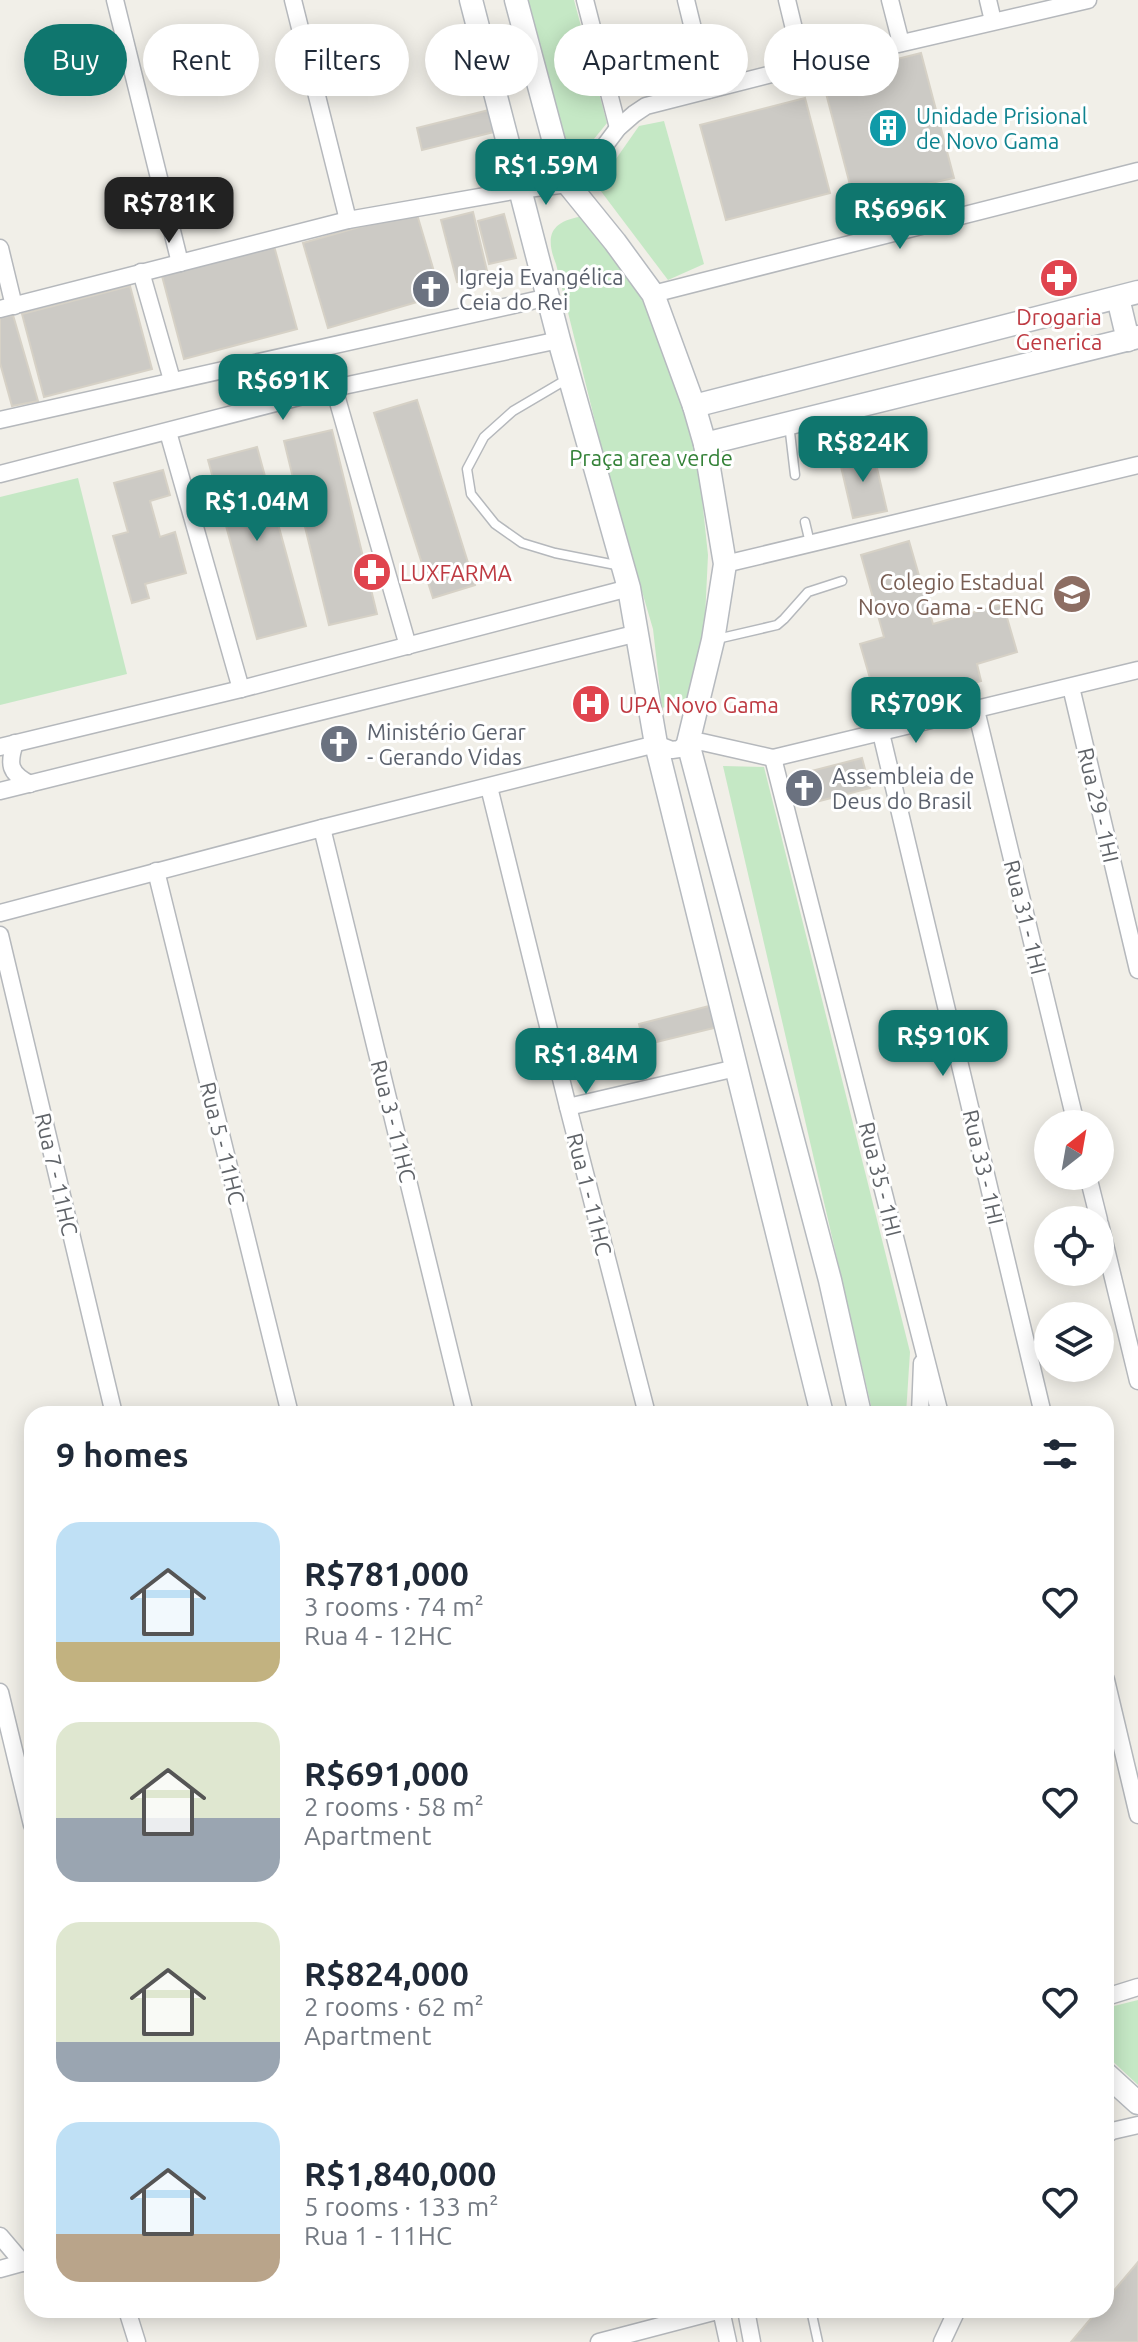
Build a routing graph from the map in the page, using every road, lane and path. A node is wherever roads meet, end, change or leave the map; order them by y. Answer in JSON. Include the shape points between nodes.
{"nodes":[{"id":1,"x":115,"y":0,"type":"edge"},
{"id":2,"x":293,"y":0,"type":"edge"},
{"id":3,"x":471,"y":0,"type":"edge"},
{"id":4,"x":516,"y":0,"type":"edge"},
{"id":5,"x":585,"y":0,"type":"edge"},
{"id":6,"x":686,"y":0,"type":"edge"},
{"id":7,"x":787,"y":0,"type":"edge"},
{"id":8,"x":890,"y":0,"type":"edge"},
{"id":9,"x":988,"y":0,"type":"edge"},
{"id":10,"x":1087,"y":0,"type":"edge"},
{"id":11,"x":993,"y":21,"type":"junction"},
{"id":12,"x":692,"y":24,"type":"edge"},
{"id":13,"x":793,"y":24,"type":"edge"},
{"id":14,"x":901,"y":43,"type":"joint"},
{"id":15,"x":685,"y":96,"type":"edge"},
{"id":16,"x":618,"y":128,"type":"junction"},
{"id":17,"x":1138,"y":171,"type":"edge"},
{"id":18,"x":568,"y":184,"type":"junction"},
{"id":19,"x":519,"y":190,"type":"junction"},
{"id":20,"x":348,"y":220,"type":"junction"},
{"id":21,"x":0,"y":248,"type":"edge"},
{"id":22,"x":180,"y":263,"type":"junction"},
{"id":23,"x":141,"y":272,"type":"junction"},
{"id":24,"x":653,"y":294,"type":"junction"},
{"id":25,"x":1128,"y":295,"type":"edge"},
{"id":26,"x":549,"y":297,"type":"junction"},
{"id":27,"x":7,"y":308,"type":"edge"},
{"id":28,"x":1133,"y":338,"type":"edge"},
{"id":29,"x":559,"y":340,"type":"junction"},
{"id":30,"x":569,"y":377,"type":"junction"},
{"id":31,"x":172,"y":380,"type":"junction"},
{"id":32,"x":334,"y":388,"type":"junction"},
{"id":33,"x":694,"y":406,"type":"junction"},
{"id":34,"x":0,"y":420,"type":"edge"},
{"id":35,"x":789,"y":424,"type":"junction"},
{"id":36,"x":168,"y":432,"type":"junction"},
{"id":37,"x":705,"y":444,"type":"junction"},
{"id":38,"x":1138,"y":465,"type":"edge"},
{"id":39,"x":0,"y":474,"type":"edge"},
{"id":40,"x":795,"y":475,"type":"dead end"},
{"id":41,"x":805,"y":522,"type":"dead end"},
{"id":42,"x":810,"y":544,"type":"junction"},
{"id":43,"x":725,"y":564,"type":"junction"},
{"id":44,"x":626,"y":578,"type":"junction"},
{"id":45,"x":842,"y":581,"type":"dead end"},
{"id":46,"x":638,"y":633,"type":"junction"},
{"id":47,"x":713,"y":640,"type":"junction"},
{"id":48,"x":408,"y":646,"type":"junction"},
{"id":49,"x":1138,"y":670,"type":"edge"},
{"id":50,"x":1071,"y":687,"type":"junction"},
{"id":51,"x":241,"y":689,"type":"junction"},
{"id":52,"x":976,"y":710,"type":"junction"},
{"id":53,"x":881,"y":733,"type":"junction"},
{"id":54,"x":688,"y":743,"type":"junction"},
{"id":55,"x":656,"y":744,"type":"junction"},
{"id":56,"x":8,"y":745,"type":"edge"},
{"id":57,"x":773,"y":758,"type":"junction"},
{"id":58,"x":30,"y":784,"type":"junction"},
{"id":59,"x":489,"y":787,"type":"junction"},
{"id":60,"x":0,"y":791,"type":"edge"},
{"id":61,"x":322,"y":828,"type":"junction"},
{"id":62,"x":156,"y":871,"type":"junction"},
{"id":63,"x":0,"y":913,"type":"edge"},
{"id":64,"x":0,"y":935,"type":"edge"},
{"id":65,"x":1138,"y":970,"type":"edge"},
{"id":66,"x":736,"y":1068,"type":"junction"},
{"id":67,"x":568,"y":1107,"type":"junction"},
{"id":68,"x":1073,"y":1110,"type":"edge"},
{"id":69,"x":1114,"y":1281,"type":"edge"},
{"id":70,"x":832,"y":1291,"type":"junction"},
{"id":71,"x":794,"y":1296,"type":"junction"},
{"id":72,"x":922,"y":1342,"type":"junction"},
{"id":73,"x":845,"y":1353,"type":"junction"},
{"id":74,"x":810,"y":1361,"type":"junction"},
{"id":75,"x":1138,"y":1381,"type":"edge"},
{"id":76,"x":112,"y":1406,"type":"edge"},
{"id":77,"x":288,"y":1406,"type":"edge"},
{"id":78,"x":463,"y":1406,"type":"edge"},
{"id":79,"x":645,"y":1406,"type":"edge"},
{"id":80,"x":820,"y":1406,"type":"edge"},
{"id":81,"x":858,"y":1406,"type":"edge"},
{"id":82,"x":920,"y":1406,"type":"edge"},
{"id":83,"x":938,"y":1406,"type":"edge"},
{"id":84,"x":1041,"y":1406,"type":"edge"},
{"id":85,"x":0,"y":1692,"type":"edge"},
{"id":86,"x":1114,"y":1714,"type":"edge"},
{"id":87,"x":24,"y":1792,"type":"edge"},
{"id":88,"x":1138,"y":1815,"type":"edge"},
{"id":89,"x":1138,"y":1987,"type":"edge"},
{"id":90,"x":1114,"y":1994,"type":"edge"},
{"id":91,"x":1114,"y":2081,"type":"edge"},
{"id":92,"x":1138,"y":2103,"type":"edge"},
{"id":93,"x":1138,"y":2125,"type":"edge"},
{"id":94,"x":1114,"y":2131,"type":"edge"},
{"id":95,"x":0,"y":2236,"type":"edge"},
{"id":96,"x":24,"y":2258,"type":"edge"},
{"id":97,"x":24,"y":2263,"type":"edge"},
{"id":98,"x":0,"y":2269,"type":"edge"},
{"id":99,"x":130,"y":2318,"type":"edge"},
{"id":100,"x":690,"y":2318,"type":"edge"},
{"id":101,"x":723,"y":2318,"type":"edge"},
{"id":102,"x":748,"y":2318,"type":"edge"},
{"id":103,"x":813,"y":2318,"type":"edge"},
{"id":104,"x":953,"y":2318,"type":"edge"},
{"id":105,"x":137,"y":2342,"type":"edge"},
{"id":106,"x":599,"y":2342,"type":"edge"},
{"id":107,"x":728,"y":2342,"type":"edge"},
{"id":108,"x":752,"y":2342,"type":"edge"},
{"id":109,"x":818,"y":2342,"type":"edge"},
{"id":110,"x":942,"y":2342,"type":"edge"}],
"edges":[{"from":1,"to":22,"type":"street"},
{"from":2,"to":20,"type":"street"},
{"from":3,"to":19,"type":"street"},
{"from":4,"to":18,"type":"street"},
{"from":5,"to":16,"type":"street"},
{"from":6,"to":12,"type":"street"},
{"from":7,"to":13,"type":"street"},
{"from":8,"to":14,"type":"street"},
{"from":9,"to":11,"type":"street"},
{"from":10,"to":11,"type":"street"},
{"from":11,"to":14,"type":"street"},
{"from":15,"to":16,"type":"street","via":[[646,106]]},
{"from":16,"to":18,"type":"street"},
{"from":17,"to":24,"type":"street"},
{"from":18,"to":19,"type":"street"},
{"from":18,"to":24,"type":"street"},
{"from":19,"to":20,"type":"street"},
{"from":19,"to":26,"type":"street"},
{"from":20,"to":22,"type":"street"},
{"from":21,"to":27,"type":"street"},
{"from":22,"to":23,"type":"street"},
{"from":23,"to":27,"type":"street"},
{"from":23,"to":31,"type":"street"},
{"from":24,"to":33,"type":"street"},
{"from":25,"to":28,"type":"street"},
{"from":25,"to":33,"type":"street"},
{"from":26,"to":29,"type":"street"},
{"from":26,"to":31,"type":"street"},
{"from":28,"to":35,"type":"street"},
{"from":29,"to":30,"type":"street"},
{"from":29,"to":32,"type":"street"},
{"from":30,"to":44,"type":"street"},
{"from":30,"to":44,"type":"lane","via":[[513,411],[484,437],[467,469],[471,494],[495,524],[522,543]]},
{"from":31,"to":34,"type":"street"},
{"from":32,"to":36,"type":"street"},
{"from":32,"to":48,"type":"street"},
{"from":33,"to":37,"type":"street"},
{"from":35,"to":37,"type":"street"},
{"from":35,"to":40,"type":"lane"},
{"from":36,"to":39,"type":"street"},
{"from":36,"to":51,"type":"street"},
{"from":37,"to":43,"type":"street"},
{"from":38,"to":42,"type":"street"},
{"from":41,"to":42,"type":"lane"},
{"from":42,"to":43,"type":"street"},
{"from":43,"to":47,"type":"street"},
{"from":44,"to":46,"type":"street"},
{"from":44,"to":48,"type":"street"},
{"from":45,"to":47,"type":"lane","via":[[808,592],[777,625]]},
{"from":46,"to":55,"type":"street"},
{"from":46,"to":58,"type":"street"},
{"from":47,"to":54,"type":"street"},
{"from":48,"to":51,"type":"street"},
{"from":49,"to":50,"type":"street"},
{"from":50,"to":52,"type":"street"},
{"from":50,"to":65,"type":"street","name":"Rua 29 - 1HI"},
{"from":51,"to":56,"type":"street"},
{"from":52,"to":53,"type":"street"},
{"from":52,"to":68,"type":"street","name":"Rua 31 - 1HI"},
{"from":53,"to":57,"type":"street"},
{"from":53,"to":84,"type":"street","name":"Rua 33 - 1HI"},
{"from":54,"to":55,"type":"street","via":[[672,750]]},
{"from":54,"to":57,"type":"street"},
{"from":54,"to":70,"type":"street"},
{"from":55,"to":59,"type":"street"},
{"from":55,"to":66,"type":"street"},
{"from":56,"to":58,"type":"street","via":[[12,770]]},
{"from":57,"to":72,"type":"street","name":"Rua 35 - 1HI"},
{"from":58,"to":60,"type":"street"},
{"from":59,"to":61,"type":"street"},
{"from":59,"to":67,"type":"street","name":"Rua 1 - 11HC"},
{"from":61,"to":62,"type":"street"},
{"from":61,"to":78,"type":"street","name":"Rua 3 - 11HC"},
{"from":62,"to":63,"type":"street"},
{"from":62,"to":77,"type":"street","name":"Rua 5 - 11HC"},
{"from":64,"to":76,"type":"street","name":"Rua 7 - 11HC"},
{"from":66,"to":67,"type":"street"},
{"from":66,"to":71,"type":"street"},
{"from":67,"to":79,"type":"street","name":"Rua 1 - 11HC"},
{"from":69,"to":75,"type":"street"},
{"from":70,"to":71,"type":"street","via":[[824,1303],[810,1305]]},
{"from":70,"to":73,"type":"street"},
{"from":71,"to":74,"type":"street"},
{"from":72,"to":82,"type":"street"},
{"from":72,"to":83,"type":"street","name":"Rua 35 - 1HI"},
{"from":73,"to":74,"type":"street","via":[[833,1348],[819,1351]]},
{"from":73,"to":81,"type":"street"},
{"from":74,"to":80,"type":"street"},
{"from":85,"to":87,"type":"street"},
{"from":86,"to":88,"type":"street"},
{"from":89,"to":90,"type":"street"},
{"from":91,"to":92,"type":"street"},
{"from":93,"to":94,"type":"street"},
{"from":95,"to":96,"type":"street"},
{"from":97,"to":98,"type":"street"},
{"from":99,"to":105,"type":"street"},
{"from":100,"to":106,"type":"street"},
{"from":101,"to":107,"type":"street"},
{"from":102,"to":108,"type":"street"},
{"from":103,"to":109,"type":"lane"},
{"from":104,"to":110,"type":"street"}]}
